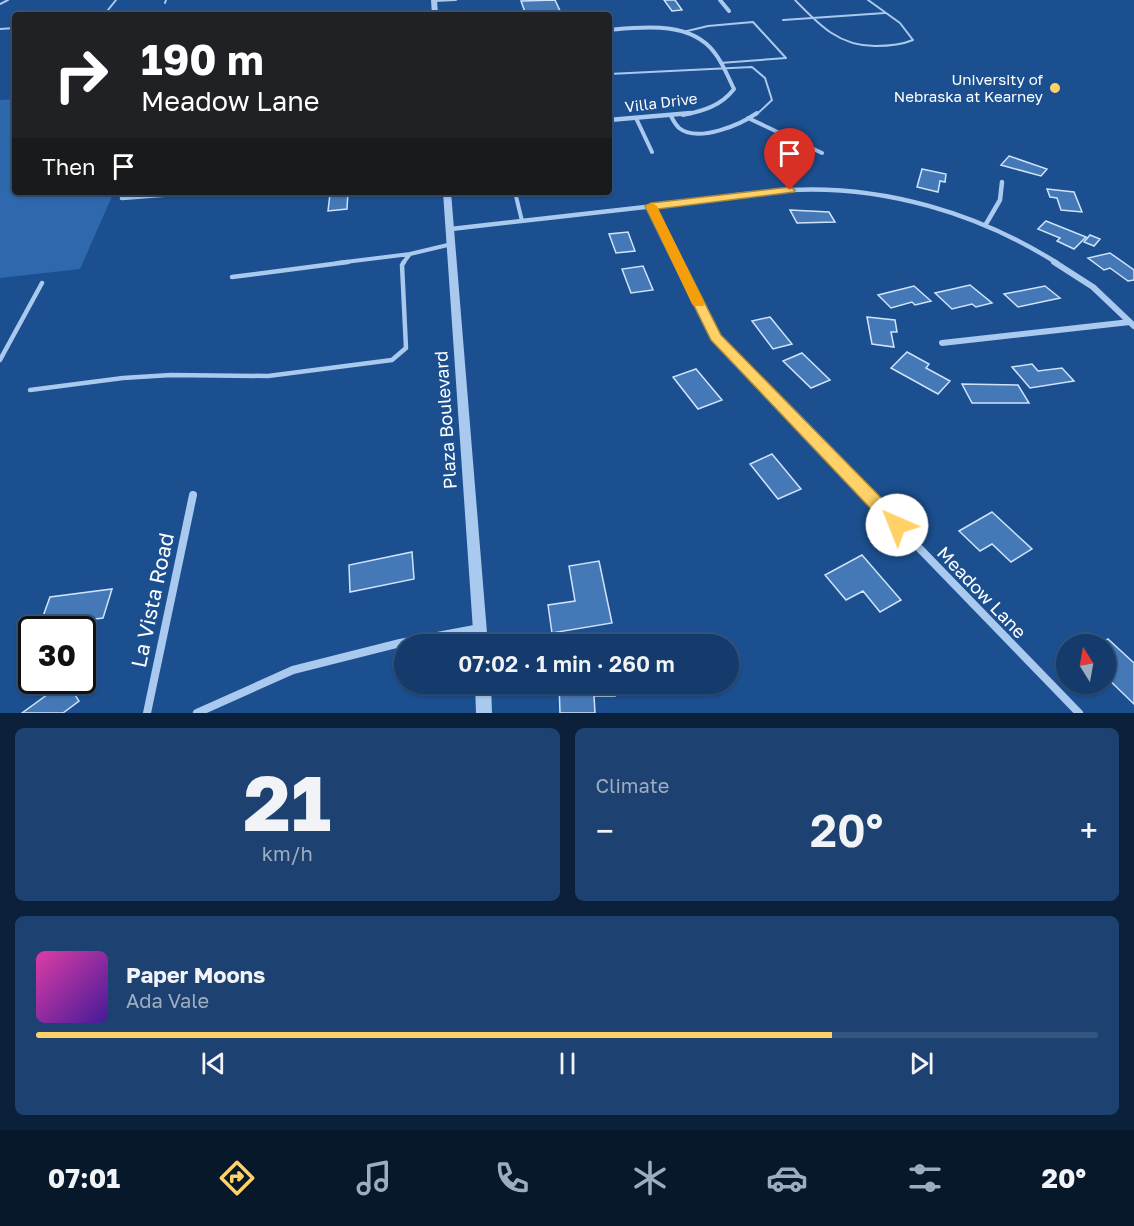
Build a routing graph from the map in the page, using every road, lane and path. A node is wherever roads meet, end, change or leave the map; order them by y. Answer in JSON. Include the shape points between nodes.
{"nodes":[{"id":1,"x":8,"y":0,"type":"edge"},
{"id":2,"x":116,"y":0,"type":"edge"},
{"id":3,"x":456,"y":0,"type":"edge"},
{"id":4,"x":720,"y":0,"type":"edge"},
{"id":5,"x":795,"y":0,"type":"edge"},
{"id":6,"x":868,"y":0,"type":"edge"},
{"id":7,"x":434,"y":1,"type":"edge"},
{"id":8,"x":0,"y":4,"type":"edge"},
{"id":9,"x":729,"y":10,"type":"dead end"},
{"id":10,"x":106,"y":12,"type":"edge"},
{"id":11,"x":885,"y":13,"type":"junction"},
{"id":12,"x":813,"y":18,"type":"junction"},
{"id":13,"x":783,"y":20,"type":"dead end"},
{"id":14,"x":612,"y":30,"type":"edge"},
{"id":15,"x":680,"y":33,"type":"junction"},
{"id":16,"x":721,"y":65,"type":"junction"},
{"id":17,"x":612,"y":75,"type":"edge"},
{"id":18,"x":671,"y":116,"type":"junction"},
{"id":19,"x":636,"y":118,"type":"junction"},
{"id":20,"x":748,"y":118,"type":"junction"},
{"id":21,"x":612,"y":120,"type":"edge"},
{"id":22,"x":652,"y":152,"type":"dead end"},
{"id":23,"x":822,"y":153,"type":"dead end"},
{"id":24,"x":1002,"y":182,"type":"dead end"},
{"id":25,"x":124,"y":195,"type":"edge"},
{"id":26,"x":162,"y":195,"type":"edge"},
{"id":27,"x":447,"y":195,"type":"edge"},
{"id":28,"x":517,"y":195,"type":"edge"},
{"id":29,"x":122,"y":198,"type":"joint"},
{"id":30,"x":651,"y":206,"type":"junction"},
{"id":31,"x":522,"y":221,"type":"junction"},
{"id":32,"x":986,"y":224,"type":"junction"},
{"id":33,"x":450,"y":229,"type":"junction"},
{"id":34,"x":452,"y":244,"type":"junction"},
{"id":35,"x":410,"y":254,"type":"junction"},
{"id":36,"x":232,"y":277,"type":"dead end"},
{"id":37,"x":42,"y":283,"type":"dead end"},
{"id":38,"x":1132,"y":324,"type":"edge"},
{"id":39,"x":942,"y":343,"type":"dead end"},
{"id":40,"x":0,"y":360,"type":"edge"},
{"id":41,"x":30,"y":390,"type":"dead end"},
{"id":42,"x":193,"y":495,"type":"dead end"},
{"id":43,"x":480,"y":628,"type":"junction"},
{"id":44,"x":480,"y":634,"type":"edge"},
{"id":45,"x":483,"y":694,"type":"edge"},
{"id":46,"x":147,"y":713,"type":"edge"},
{"id":47,"x":197,"y":713,"type":"edge"},
{"id":48,"x":484,"y":713,"type":"edge"},
{"id":49,"x":1079,"y":713,"type":"edge"}],
"edges":[{"from":1,"to":8,"type":"lane"},
{"from":2,"to":10,"type":"lane"},
{"from":3,"to":7,"type":"lane"},
{"from":4,"to":9,"type":"street"},
{"from":5,"to":12,"type":"lane"},
{"from":6,"to":11,"type":"lane"},
{"from":11,"to":12,"type":"lane"},
{"from":11,"to":12,"type":"lane","via":[[908,31],[913,40],[894,45],[848,44],[829,34]]},
{"from":12,"to":13,"type":"lane"},
{"from":14,"to":15,"type":"street","name":"Villa Drive","via":[[644,28]]},
{"from":15,"to":16,"type":"street","name":"Villa Drive","via":[[706,43]]},
{"from":15,"to":16,"type":"lane","via":[[753,22],[786,58]]},
{"from":16,"to":17,"type":"lane"},
{"from":16,"to":18,"type":"street","name":"Villa Drive","via":[[734,89],[731,97],[693,113]]},
{"from":16,"to":20,"type":"lane","via":[[752,67],[765,78],[772,100]]},
{"from":18,"to":19,"type":"street","name":"Villa Drive"},
{"from":18,"to":20,"type":"lane","via":[[679,128],[694,135],[719,131]]},
{"from":19,"to":21,"type":"street","name":"Villa Drive"},
{"from":19,"to":22,"type":"lane"},
{"from":20,"to":23,"type":"lane"},
{"from":24,"to":32,"type":"street","via":[[1000,203]]},
{"from":25,"to":29,"type":"lane"},
{"from":26,"to":29,"type":"street"},
{"from":27,"to":33,"type":"street","name":"Plaza Boulevard"},
{"from":28,"to":31,"type":"lane"},
{"from":30,"to":31,"type":"street"},
{"from":30,"to":32,"type":"street","via":[[790,190],[849,191],[909,200]]},
{"from":30,"to":49,"type":"street","name":"Meadow Lane","via":[[715,337]]},
{"from":31,"to":33,"type":"street"},
{"from":32,"to":38,"type":"street","via":[[1031,247],[1093,287]]},
{"from":33,"to":34,"type":"street","name":"Plaza Boulevard"},
{"from":34,"to":35,"type":"lane"},
{"from":34,"to":43,"type":"street","name":"Plaza Boulevard"},
{"from":35,"to":36,"type":"lane"},
{"from":35,"to":41,"type":"lane","via":[[402,265],[406,348],[392,360],[268,376],[135,377]]},
{"from":37,"to":40,"type":"lane"},
{"from":38,"to":39,"type":"street"},
{"from":42,"to":46,"type":"street","name":"La Vista Road"},
{"from":43,"to":44,"type":"street","name":"Plaza Boulevard"},
{"from":43,"to":47,"type":"street","via":[[293,670]]},
{"from":45,"to":48,"type":"street"}]}
